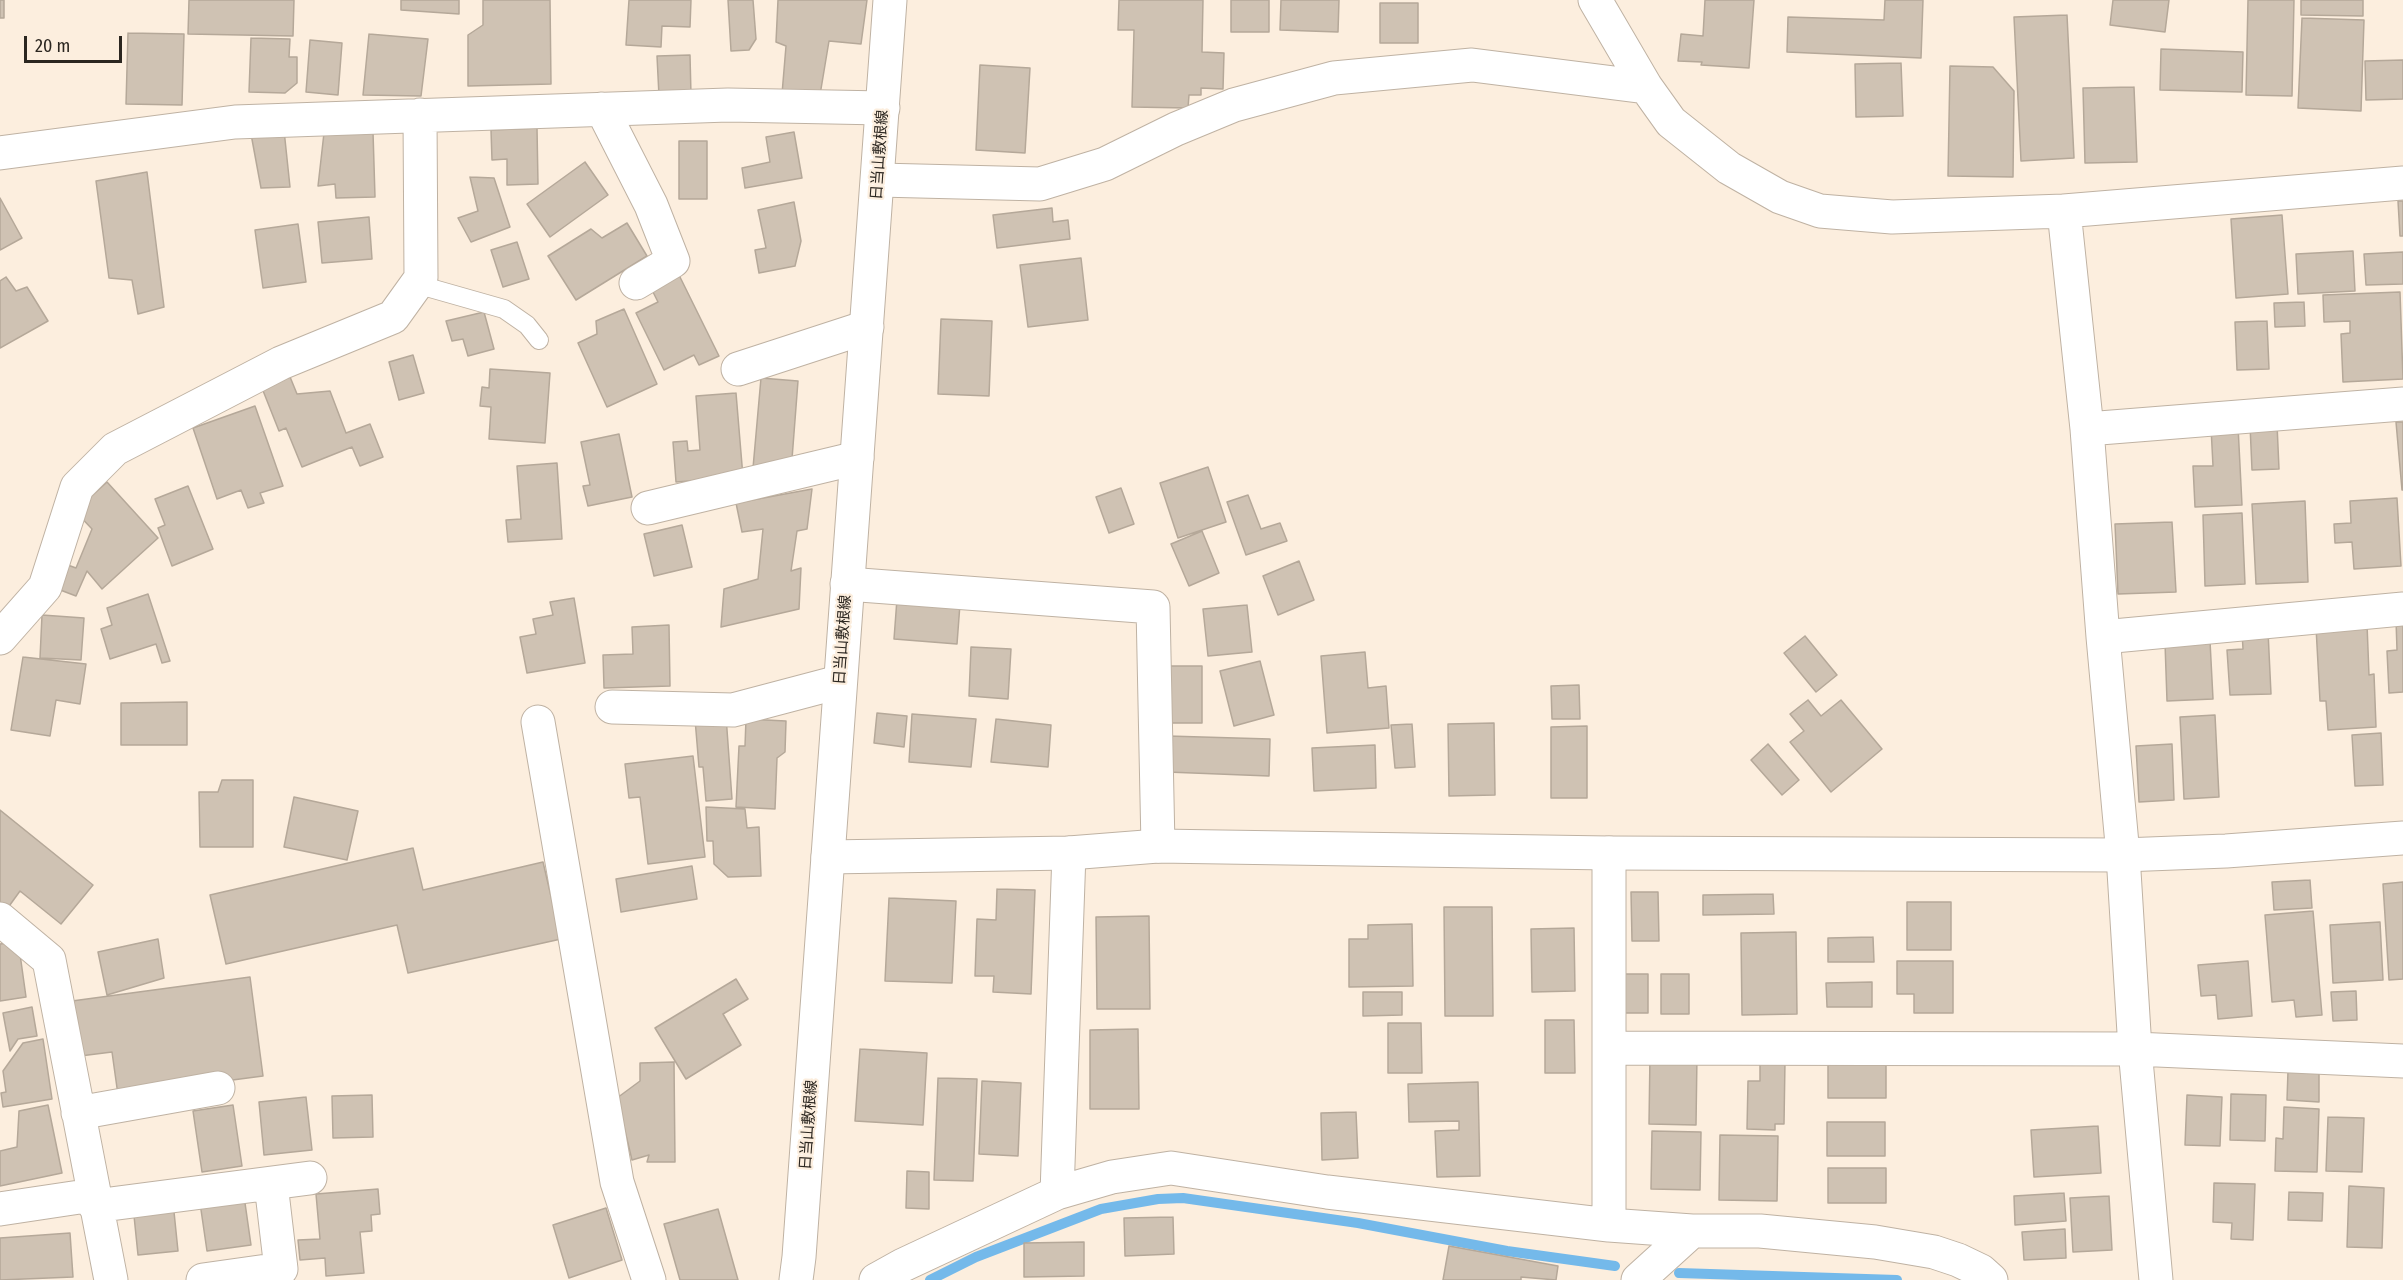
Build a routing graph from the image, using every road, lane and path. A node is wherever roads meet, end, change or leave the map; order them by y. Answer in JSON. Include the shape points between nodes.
{"nodes":[{"id":1,"x":890,"y":0,"type":"edge"},
{"id":2,"x":1595,"y":0,"type":"edge"},
{"id":3,"x":1646,"y":87,"type":"junction"},
{"id":4,"x":883,"y":108,"type":"junction"},
{"id":5,"x":602,"y":109,"type":"junction"},
{"id":6,"x":420,"y":115,"type":"junction"},
{"id":7,"x":0,"y":153,"type":"edge"},
{"id":8,"x":879,"y":180,"type":"junction"},
{"id":9,"x":2403,"y":183,"type":"edge"},
{"id":10,"x":2064,"y":211,"type":"junction"},
{"id":11,"x":636,"y":283,"type":"dead end"},
{"id":12,"x":416,"y":284,"type":"junction"},
{"id":13,"x":867,"y":327,"type":"junction"},
{"id":14,"x":539,"y":340,"type":"dead end"},
{"id":15,"x":738,"y":369,"type":"dead end"},
{"id":16,"x":2403,"y":404,"type":"edge"},
{"id":17,"x":2087,"y":429,"type":"junction"},
{"id":18,"x":856,"y":458,"type":"junction"},
{"id":19,"x":648,"y":508,"type":"dead end"},
{"id":20,"x":847,"y":584,"type":"junction"},
{"id":21,"x":2403,"y":609,"type":"edge"},
{"id":22,"x":2103,"y":637,"type":"junction"},
{"id":23,"x":0,"y":638,"type":"edge"},
{"id":24,"x":839,"y":682,"type":"junction"},
{"id":25,"x":612,"y":706,"type":"dead end"},
{"id":26,"x":538,"y":722,"type":"dead end"},
{"id":27,"x":2403,"y":838,"type":"edge"},
{"id":28,"x":1158,"y":846,"type":"junction"},
{"id":29,"x":1069,"y":853,"type":"junction"},
{"id":30,"x":1609,"y":853,"type":"junction"},
{"id":31,"x":2122,"y":855,"type":"junction"},
{"id":32,"x":828,"y":857,"type":"junction"},
{"id":33,"x":0,"y":918,"type":"edge"},
{"id":34,"x":1610,"y":1048,"type":"junction"},
{"id":35,"x":2135,"y":1048,"type":"junction"},
{"id":36,"x":2403,"y":1061,"type":"edge"},
{"id":37,"x":218,"y":1088,"type":"dead end"},
{"id":38,"x":78,"y":1113,"type":"junction"},
{"id":39,"x":310,"y":1178,"type":"dead end"},
{"id":40,"x":271,"y":1184,"type":"junction"},
{"id":41,"x":1057,"y":1193,"type":"junction"},
{"id":42,"x":94,"y":1200,"type":"junction"},
{"id":43,"x":0,"y":1209,"type":"edge"},
{"id":44,"x":1609,"y":1225,"type":"junction"},
{"id":45,"x":1692,"y":1231,"type":"junction"},
{"id":46,"x":111,"y":1280,"type":"edge"},
{"id":47,"x":203,"y":1280,"type":"edge"},
{"id":48,"x":649,"y":1280,"type":"edge"},
{"id":49,"x":796,"y":1280,"type":"edge"},
{"id":50,"x":876,"y":1280,"type":"edge"},
{"id":51,"x":1638,"y":1280,"type":"edge"},
{"id":52,"x":1990,"y":1280,"type":"edge"},
{"id":53,"x":2156,"y":1280,"type":"edge"}],
"edges":[{"from":1,"to":4,"type":"street","name":"日当山敷根線"},
{"from":2,"to":3,"type":"street"},
{"from":3,"to":8,"type":"street","via":[[1472,65],[1334,78],[1234,105],[1105,164],[1040,184]]},
{"from":3,"to":10,"type":"street","via":[[1671,122],[1729,168],[1780,197],[1820,211],[1892,217]]},
{"from":4,"to":5,"type":"street","via":[[728,105]]},
{"from":4,"to":8,"type":"street","name":"日当山敷根線"},
{"from":5,"to":6,"type":"street"},
{"from":5,"to":11,"type":"street","via":[[651,204],[673,261]]},
{"from":6,"to":7,"type":"street","via":[[235,122]]},
{"from":6,"to":12,"type":"street","via":[[420,278]]},
{"from":8,"to":13,"type":"street","name":"日当山敷根線"},
{"from":9,"to":10,"type":"street"},
{"from":10,"to":17,"type":"street"},
{"from":12,"to":14,"type":"lane","via":[[504,309]]},
{"from":12,"to":23,"type":"street","via":[[393,317],[281,363],[115,449],[77,487],[45,587]]},
{"from":13,"to":15,"type":"street"},
{"from":13,"to":18,"type":"street","name":"日当山敷根線"},
{"from":16,"to":17,"type":"street"},
{"from":17,"to":22,"type":"street"},
{"from":18,"to":19,"type":"street"},
{"from":18,"to":20,"type":"street","name":"日当山敷根線"},
{"from":20,"to":24,"type":"street","name":"日当山敷根線"},
{"from":20,"to":28,"type":"street","via":[[1152,607]]},
{"from":21,"to":22,"type":"street"},
{"from":22,"to":31,"type":"street"},
{"from":24,"to":25,"type":"street","via":[[733,710]]},
{"from":24,"to":32,"type":"street","name":"日当山敷根線"},
{"from":26,"to":48,"type":"street","via":[[617,1182]]},
{"from":27,"to":31,"type":"street"},
{"from":28,"to":29,"type":"street"},
{"from":28,"to":30,"type":"street"},
{"from":29,"to":32,"type":"street"},
{"from":29,"to":41,"type":"street"},
{"from":30,"to":31,"type":"street"},
{"from":30,"to":34,"type":"street"},
{"from":31,"to":35,"type":"street"},
{"from":32,"to":49,"type":"street","name":"日当山敷根線"},
{"from":33,"to":38,"type":"street","via":[[49,960]]},
{"from":34,"to":35,"type":"street"},
{"from":34,"to":44,"type":"street"},
{"from":35,"to":36,"type":"street"},
{"from":35,"to":53,"type":"street"},
{"from":37,"to":38,"type":"street"},
{"from":38,"to":42,"type":"street"},
{"from":39,"to":40,"type":"street"},
{"from":40,"to":42,"type":"street"},
{"from":40,"to":47,"type":"street","via":[[281,1269]]},
{"from":41,"to":44,"type":"street","via":[[1112,1177],[1171,1168],[1327,1192]]},
{"from":41,"to":50,"type":"street"},
{"from":42,"to":43,"type":"street"},
{"from":42,"to":46,"type":"street"},
{"from":44,"to":45,"type":"street"},
{"from":45,"to":51,"type":"street"},
{"from":45,"to":52,"type":"street","via":[[1760,1231],[1934,1252],[1981,1271]]}]}
